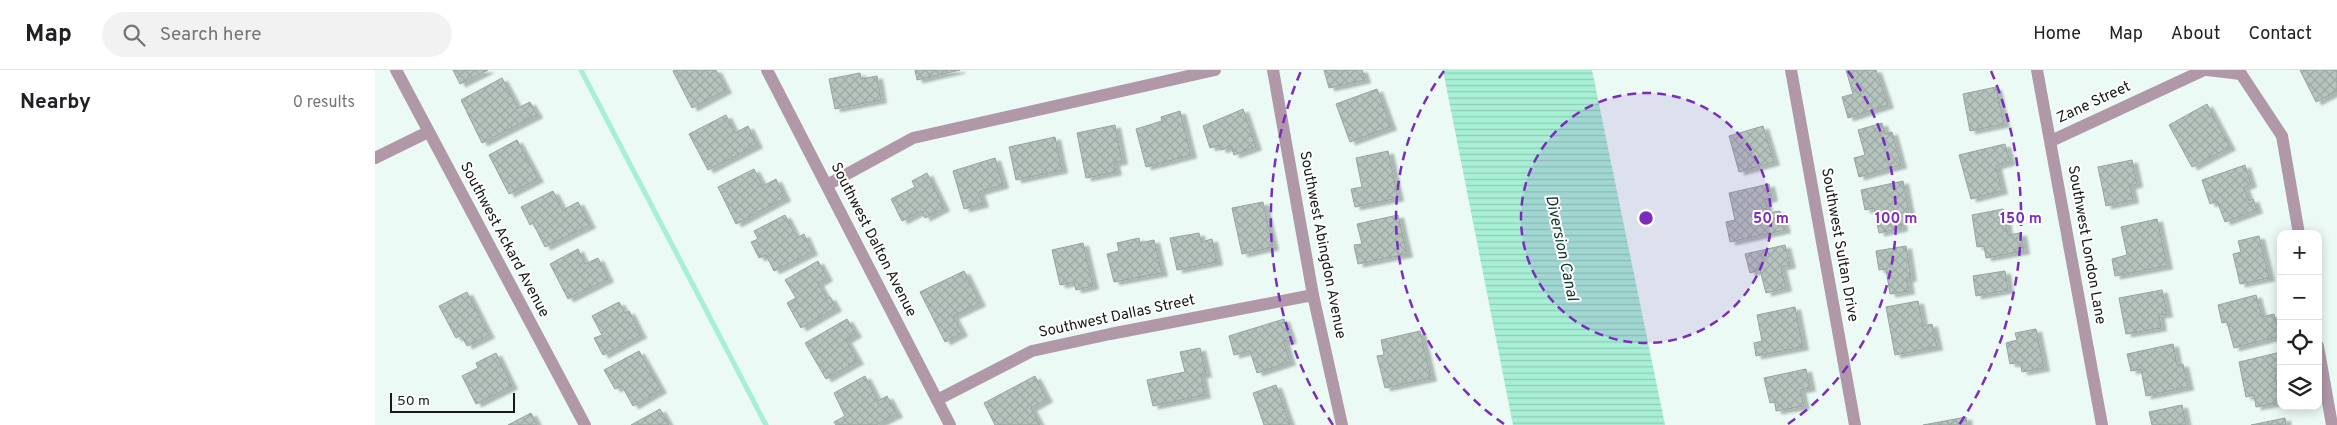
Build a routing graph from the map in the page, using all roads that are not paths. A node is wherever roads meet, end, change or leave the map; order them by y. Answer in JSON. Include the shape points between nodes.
{"nodes":[{"id":1,"x":396,"y":70,"type":"edge"},
{"id":2,"x":767,"y":70,"type":"edge"},
{"id":3,"x":1215,"y":70,"type":"edge"},
{"id":4,"x":1273,"y":70,"type":"edge"},
{"id":5,"x":1791,"y":70,"type":"edge"},
{"id":6,"x":2037,"y":70,"type":"edge"},
{"id":7,"x":2206,"y":70,"type":"edge"},
{"id":8,"x":2243,"y":72,"type":"edge"},
{"id":9,"x":428,"y":132,"type":"junction"},
{"id":10,"x":2051,"y":141,"type":"junction"},
{"id":11,"x":375,"y":158,"type":"edge"},
{"id":12,"x":827,"y":185,"type":"junction"},
{"id":13,"x":2298,"y":230,"type":"edge"},
{"id":14,"x":1313,"y":295,"type":"junction"},
{"id":15,"x":2321,"y":365,"type":"edge"},
{"id":16,"x":937,"y":400,"type":"junction"},
{"id":17,"x":585,"y":425,"type":"edge"},
{"id":18,"x":950,"y":425,"type":"edge"},
{"id":19,"x":1342,"y":425,"type":"edge"},
{"id":20,"x":1855,"y":425,"type":"edge"},
{"id":21,"x":2102,"y":425,"type":"edge"},
{"id":22,"x":2332,"y":425,"type":"edge"}],
"edges":[{"from":1,"to":9,"type":"street","name":"Southwest Ackard Avenue"},
{"from":2,"to":12,"type":"street","name":"Southwest Dalton Avenue"},
{"from":3,"to":12,"type":"street","via":[[913,138]]},
{"from":4,"to":14,"type":"street","name":"Southwest Abingdon Avenue"},
{"from":5,"to":20,"type":"street","name":"Southwest Sultan Drive"},
{"from":6,"to":10,"type":"street","name":"Southwest London Lane"},
{"from":7,"to":8,"type":"street","name":"Zane Street"},
{"from":7,"to":10,"type":"street","name":"Zane Street"},
{"from":8,"to":13,"type":"street","via":[[2281,136]]},
{"from":9,"to":11,"type":"street"},
{"from":9,"to":17,"type":"street","name":"Southwest Ackard Avenue"},
{"from":10,"to":21,"type":"street","name":"Southwest London Lane"},
{"from":12,"to":16,"type":"street","name":"Southwest Dalton Avenue"},
{"from":14,"to":16,"type":"street","name":"Southwest Dallas Street","via":[[1032,351]]},
{"from":14,"to":19,"type":"street","name":"Southwest Abingdon Avenue"},
{"from":15,"to":22,"type":"street"},
{"from":16,"to":18,"type":"street","name":"Southwest Dalton Avenue"}]}
